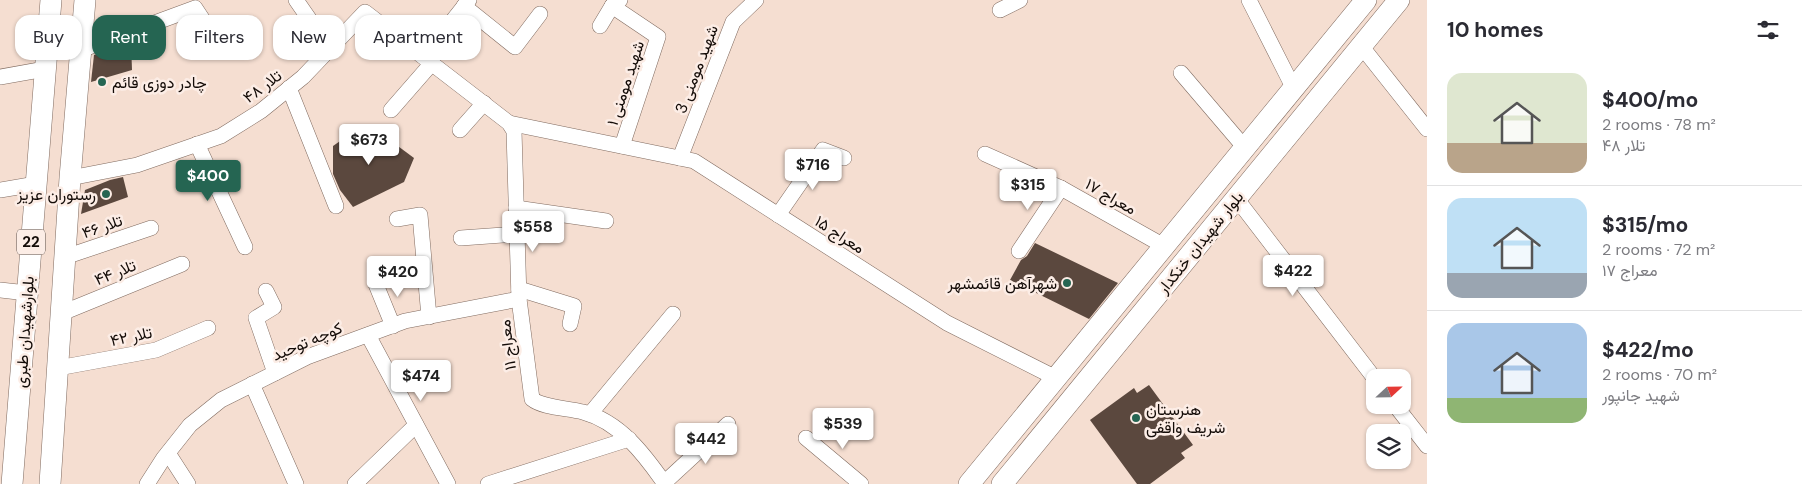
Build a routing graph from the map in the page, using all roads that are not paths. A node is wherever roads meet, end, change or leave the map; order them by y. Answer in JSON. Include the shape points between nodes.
{"nodes":[{"id":1,"x":51,"y":0,"type":"edge"},
{"id":2,"x":85,"y":0,"type":"edge"},
{"id":3,"x":756,"y":0,"type":"edge"},
{"id":4,"x":1020,"y":0,"type":"edge"},
{"id":5,"x":1249,"y":0,"type":"edge"},
{"id":6,"x":1366,"y":0,"type":"edge"},
{"id":7,"x":1398,"y":0,"type":"edge"},
{"id":8,"x":299,"y":1,"type":"edge"},
{"id":9,"x":467,"y":3,"type":"edge"},
{"id":10,"x":616,"y":3,"type":"edge"},
{"id":11,"x":181,"y":6,"type":"edge"},
{"id":12,"x":1000,"y":10,"type":"dead end"},
{"id":13,"x":540,"y":14,"type":"dead end"},
{"id":14,"x":200,"y":15,"type":"edge"},
{"id":15,"x":308,"y":15,"type":"edge"},
{"id":16,"x":459,"y":15,"type":"edge"},
{"id":17,"x":355,"y":23,"type":"edge"},
{"id":18,"x":600,"y":26,"type":"dead end"},
{"id":19,"x":345,"y":33,"type":"edge"},
{"id":20,"x":82,"y":38,"type":"edge"},
{"id":21,"x":1362,"y":47,"type":"junction"},
{"id":22,"x":82,"y":50,"type":"edge"},
{"id":23,"x":80,"y":60,"type":"edge"},
{"id":24,"x":319,"y":60,"type":"edge"},
{"id":25,"x":428,"y":60,"type":"joint"},
{"id":26,"x":45,"y":69,"type":"junction"},
{"id":27,"x":1180,"y":73,"type":"dead end"},
{"id":28,"x":0,"y":77,"type":"edge"},
{"id":29,"x":289,"y":88,"type":"junction"},
{"id":30,"x":1294,"y":88,"type":"junction"},
{"id":31,"x":484,"y":103,"type":"junction"},
{"id":32,"x":391,"y":110,"type":"dead end"},
{"id":33,"x":510,"y":123,"type":"junction"},
{"id":34,"x":1427,"y":129,"type":"edge"},
{"id":35,"x":460,"y":130,"type":"dead end"},
{"id":36,"x":197,"y":144,"type":"junction"},
{"id":37,"x":622,"y":146,"type":"junction"},
{"id":38,"x":1245,"y":148,"type":"junction"},
{"id":39,"x":985,"y":154,"type":"dead end"},
{"id":40,"x":680,"y":158,"type":"junction"},
{"id":41,"x":844,"y":158,"type":"dead end"},
{"id":42,"x":70,"y":178,"type":"junction"},
{"id":43,"x":36,"y":184,"type":"junction"},
{"id":44,"x":1061,"y":188,"type":"junction"},
{"id":45,"x":0,"y":190,"type":"edge"},
{"id":46,"x":1236,"y":198,"type":"junction"},
{"id":47,"x":336,"y":206,"type":"dead end"},
{"id":48,"x":516,"y":208,"type":"junction"},
{"id":49,"x":778,"y":215,"type":"junction"},
{"id":50,"x":396,"y":219,"type":"dead end"},
{"id":51,"x":606,"y":221,"type":"dead end"},
{"id":52,"x":151,"y":228,"type":"dead end"},
{"id":53,"x":517,"y":234,"type":"junction"},
{"id":54,"x":461,"y":238,"type":"dead end"},
{"id":55,"x":1164,"y":246,"type":"junction"},
{"id":56,"x":245,"y":247,"type":"dead end"},
{"id":57,"x":1019,"y":251,"type":"dead end"},
{"id":58,"x":65,"y":257,"type":"junction"},
{"id":59,"x":182,"y":264,"type":"dead end"},
{"id":60,"x":375,"y":282,"type":"dead end"},
{"id":61,"x":0,"y":290,"type":"edge"},
{"id":62,"x":266,"y":291,"type":"dead end"},
{"id":63,"x":27,"y":293,"type":"junction"},
{"id":64,"x":519,"y":294,"type":"junction"},
{"id":65,"x":62,"y":313,"type":"junction"},
{"id":66,"x":673,"y":314,"type":"dead end"},
{"id":67,"x":429,"y":317,"type":"junction"},
{"id":68,"x":570,"y":324,"type":"dead end"},
{"id":69,"x":393,"y":326,"type":"junction"},
{"id":70,"x":208,"y":328,"type":"dead end"},
{"id":71,"x":368,"y":335,"type":"junction"},
{"id":72,"x":58,"y":368,"type":"junction"},
{"id":73,"x":1368,"y":369,"type":"edge"},
{"id":74,"x":275,"y":373,"type":"junction"},
{"id":75,"x":1056,"y":378,"type":"junction"},
{"id":76,"x":252,"y":384,"type":"junction"},
{"id":77,"x":590,"y":414,"type":"junction"},
{"id":78,"x":1402,"y":414,"type":"edge"},
{"id":79,"x":728,"y":424,"type":"dead end"},
{"id":80,"x":416,"y":425,"type":"junction"},
{"id":81,"x":806,"y":438,"type":"dead end"},
{"id":82,"x":629,"y":439,"type":"junction"},
{"id":83,"x":1427,"y":446,"type":"edge"},
{"id":84,"x":168,"y":453,"type":"junction"},
{"id":85,"x":446,"y":483,"type":"edge"},
{"id":86,"x":665,"y":483,"type":"edge"},
{"id":87,"x":12,"y":484,"type":"edge"},
{"id":88,"x":50,"y":484,"type":"edge"},
{"id":89,"x":147,"y":484,"type":"edge"},
{"id":90,"x":188,"y":484,"type":"edge"},
{"id":91,"x":296,"y":484,"type":"edge"},
{"id":92,"x":355,"y":484,"type":"edge"},
{"id":93,"x":488,"y":484,"type":"edge"},
{"id":94,"x":861,"y":484,"type":"edge"},
{"id":95,"x":969,"y":484,"type":"edge"},
{"id":96,"x":1002,"y":484,"type":"edge"}],
"edges":[{"from":1,"to":26,"type":"highway","name":"بلوارشهیدان طبری","number":"22"},
{"from":2,"to":20,"type":"highway","number":"22"},
{"from":3,"to":40,"type":"street","name":"شهید مومنی 3","via":[[733,22]]},
{"from":4,"to":12,"type":"street"},
{"from":5,"to":30,"type":"street"},
{"from":6,"to":30,"type":"highway","name":"بلوار شهیدان خنکدار"},
{"from":7,"to":21,"type":"highway","name":"بلوار شهیدان خنکدار"},
{"from":8,"to":15,"type":"street"},
{"from":9,"to":13,"type":"street","via":[[514,47]]},
{"from":9,"to":16,"type":"street"},
{"from":10,"to":18,"type":"street"},
{"from":10,"to":37,"type":"street","name":"شهید مومنی ۱","via":[[658,37]]},
{"from":11,"to":14,"type":"street","via":[[195,8]]},
{"from":11,"to":22,"type":"street"},
{"from":17,"to":19,"type":"street","name":"تلار ۴۸"},
{"from":21,"to":34,"type":"street"},
{"from":21,"to":46,"type":"highway","name":"بلوار شهیدان خنکدار"},
{"from":23,"to":42,"type":"highway","number":"22"},
{"from":24,"to":29,"type":"street","name":"تلار ۴۸"},
{"from":25,"to":31,"type":"street","name":"تلار ۴۸"},
{"from":25,"to":32,"type":"street"},
{"from":26,"to":28,"type":"street"},
{"from":26,"to":43,"type":"highway","name":"بلوارشهیدان طبری","number":"22"},
{"from":27,"to":38,"type":"street"},
{"from":29,"to":36,"type":"street","name":"تلار ۴۸","via":[[261,111],[221,136]]},
{"from":29,"to":47,"type":"street"},
{"from":30,"to":38,"type":"highway","name":"بلوار شهیدان خنکدار"},
{"from":31,"to":33,"type":"street","name":"تلار ۴۸"},
{"from":31,"to":35,"type":"street"},
{"from":33,"to":37,"type":"street","name":"معراج ۱۵"},
{"from":33,"to":48,"type":"street","name":"معراج ۱۱","via":[[514,131]]},
{"from":36,"to":42,"type":"street","name":"تلار ۴۸","via":[[137,164]]},
{"from":36,"to":56,"type":"street"},
{"from":37,"to":40,"type":"street","name":"معراج ۱۵"},
{"from":38,"to":55,"type":"highway","name":"بلوار شهیدان خنکدار"},
{"from":39,"to":44,"type":"street","name":"معراج ۱۷"},
{"from":40,"to":49,"type":"street","name":"معراج ۱۵","via":[[694,161]]},
{"from":41,"to":49,"type":"street","via":[[823,150]]},
{"from":42,"to":58,"type":"highway","number":"22"},
{"from":43,"to":45,"type":"street"},
{"from":43,"to":63,"type":"highway","name":"بلوارشهیدان طبری","number":"22"},
{"from":44,"to":55,"type":"street","name":"معراج ۱۷"},
{"from":44,"to":57,"type":"street"},
{"from":46,"to":73,"type":"street"},
{"from":46,"to":96,"type":"highway","name":"بلوار شهیدان خنکدار"},
{"from":48,"to":51,"type":"street"},
{"from":48,"to":53,"type":"street","name":"معراج ۱۱"},
{"from":49,"to":75,"type":"street","name":"معراج ۱۵","via":[[947,323]]},
{"from":50,"to":67,"type":"street","via":[[420,215]]},
{"from":52,"to":58,"type":"street","name":"تلار ۴۶"},
{"from":53,"to":54,"type":"street"},
{"from":53,"to":64,"type":"street","name":"معراج ۱۱"},
{"from":55,"to":75,"type":"highway","name":"بلوار شهیدان خنکدار"},
{"from":58,"to":65,"type":"highway","number":"22"},
{"from":59,"to":65,"type":"street","name":"تلار ۴۴"},
{"from":60,"to":69,"type":"street"},
{"from":61,"to":63,"type":"street"},
{"from":62,"to":74,"type":"street","via":[[274,307],[256,318]]},
{"from":63,"to":87,"type":"highway","name":"بلوارشهیدان طبری","number":"22"},
{"from":64,"to":67,"type":"street","name":"کوچه توحید"},
{"from":64,"to":68,"type":"street","via":[[574,306]]},
{"from":64,"to":77,"type":"street","name":"معراج ۱۱","via":[[532,399],[540,404]]},
{"from":65,"to":72,"type":"highway","number":"22"},
{"from":66,"to":77,"type":"street"},
{"from":67,"to":69,"type":"street","name":"کوچه توحید"},
{"from":69,"to":71,"type":"street","name":"کوچه توحید"},
{"from":70,"to":72,"type":"street","name":"تلار ۴۲","via":[[156,350]]},
{"from":71,"to":74,"type":"street","name":"کوچه توحید","via":[[306,357]]},
{"from":71,"to":80,"type":"street"},
{"from":72,"to":88,"type":"highway","number":"22"},
{"from":74,"to":76,"type":"street","name":"کوچه توحید"},
{"from":75,"to":95,"type":"highway","name":"بلوار شهیدان خنکدار"},
{"from":76,"to":84,"type":"street","name":"کوچه توحید","via":[[221,400],[190,424]]},
{"from":76,"to":91,"type":"street"},
{"from":77,"to":82,"type":"street","name":"معراج ۱۱","via":[[601,417]]},
{"from":78,"to":83,"type":"street"},
{"from":79,"to":86,"type":"street"},
{"from":80,"to":85,"type":"street"},
{"from":80,"to":92,"type":"street"},
{"from":81,"to":94,"type":"street"},
{"from":82,"to":86,"type":"street","name":"معراج ۱۱"},
{"from":82,"to":93,"type":"street"},
{"from":84,"to":89,"type":"street","name":"کوچه توحید"},
{"from":84,"to":90,"type":"street"}]}
